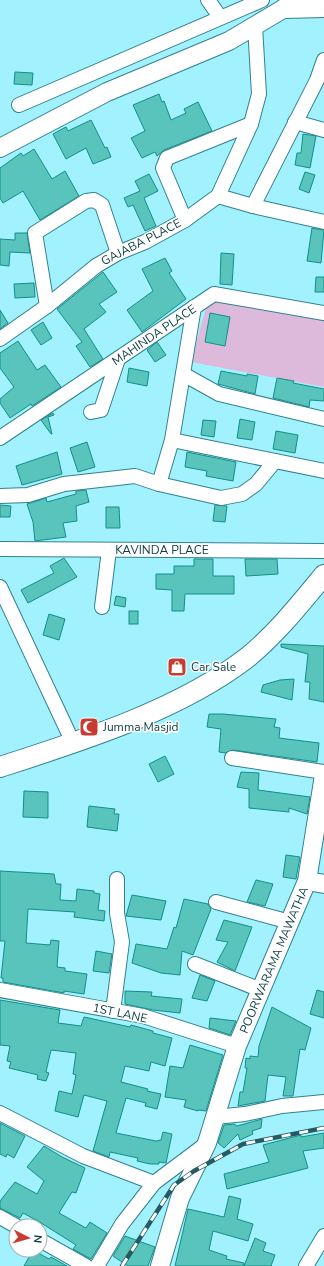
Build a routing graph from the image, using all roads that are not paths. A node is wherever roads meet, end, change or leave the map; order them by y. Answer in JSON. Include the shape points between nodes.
{"nodes":[{"id":1,"x":208,"y":0,"type":"edge"},
{"id":2,"x":262,"y":0,"type":"edge"},
{"id":3,"x":284,"y":8,"type":"edge"},
{"id":4,"x":324,"y":8,"type":"edge"},
{"id":5,"x":220,"y":17,"type":"junction"},
{"id":6,"x":254,"y":26,"type":"junction"},
{"id":7,"x":324,"y":60,"type":"edge"},
{"id":8,"x":19,"y":105,"type":"dead end"},
{"id":9,"x":296,"y":122,"type":"junction"},
{"id":10,"x":251,"y":124,"type":"junction"},
{"id":11,"x":324,"y":130,"type":"edge"},
{"id":12,"x":0,"y":148,"type":"edge"},
{"id":13,"x":218,"y":196,"type":"junction"},
{"id":14,"x":253,"y":206,"type":"junction"},
{"id":15,"x":185,"y":220,"type":"junction"},
{"id":16,"x":324,"y":222,"type":"edge"},
{"id":17,"x":118,"y":253,"type":"junction"},
{"id":18,"x":47,"y":306,"type":"junction"},
{"id":19,"x":194,"y":308,"type":"junction"},
{"id":20,"x":324,"y":313,"type":"edge"},
{"id":21,"x":0,"y":339,"type":"edge"},
{"id":22,"x":118,"y":359,"type":"junction"},
{"id":23,"x":183,"y":374,"type":"junction"},
{"id":24,"x":91,"y":412,"type":"dead end"},
{"id":25,"x":324,"y":419,"type":"edge"},
{"id":26,"x":0,"y":438,"type":"edge"},
{"id":27,"x":172,"y":440,"type":"junction"},
{"id":28,"x":275,"y":462,"type":"junction"},
{"id":29,"x":324,"y":471,"type":"edge"},
{"id":30,"x":159,"y":484,"type":"junction"},
{"id":31,"x":0,"y":496,"type":"edge"},
{"id":32,"x":0,"y":549,"type":"edge"},
{"id":33,"x":109,"y":550,"type":"junction"},
{"id":34,"x":324,"y":551,"type":"edge"},
{"id":35,"x":324,"y":575,"type":"edge"},
{"id":36,"x":0,"y":587,"type":"edge"},
{"id":37,"x":324,"y":592,"type":"edge"},
{"id":38,"x":102,"y":607,"type":"dead end"},
{"id":39,"x":68,"y":732,"type":"junction"},
{"id":40,"x":93,"y":735,"type":"junction"},
{"id":41,"x":55,"y":749,"type":"junction"},
{"id":42,"x":232,"y":758,"type":"dead end"},
{"id":43,"x":0,"y":768,"type":"edge"},
{"id":44,"x":324,"y":772,"type":"edge"},
{"id":45,"x":324,"y":775,"type":"edge"},
{"id":46,"x":0,"y":778,"type":"edge"},
{"id":47,"x":117,"y":879,"type":"dead end"},
{"id":48,"x":316,"y":883,"type":"edge"},
{"id":49,"x":216,"y":902,"type":"dead end"},
{"id":50,"x":290,"y":922,"type":"junction"},
{"id":51,"x":195,"y":964,"type":"dead end"},
{"id":52,"x":0,"y":990,"type":"edge"},
{"id":53,"x":261,"y":990,"type":"junction"},
{"id":54,"x":113,"y":1011,"type":"junction"},
{"id":55,"x":237,"y":1046,"type":"junction"},
{"id":56,"x":324,"y":1102,"type":"edge"},
{"id":57,"x":0,"y":1113,"type":"edge"},
{"id":58,"x":215,"y":1117,"type":"junction"},
{"id":59,"x":207,"y":1143,"type":"junction"},
{"id":60,"x":154,"y":1183,"type":"junction"},
{"id":61,"x":324,"y":1236,"type":"edge"},
{"id":62,"x":48,"y":1245,"type":"edge"},
{"id":63,"x":86,"y":1266,"type":"edge"},
{"id":64,"x":97,"y":1266,"type":"edge"},
{"id":65,"x":160,"y":1266,"type":"edge"},
{"id":66,"x":306,"y":1266,"type":"edge"}],
"edges":[{"from":1,"to":5,"type":"street"},
{"from":2,"to":3,"type":"street"},
{"from":2,"to":5,"type":"street"},
{"from":3,"to":4,"type":"main road"},
{"from":3,"to":6,"type":"main road"},
{"from":5,"to":8,"type":"street"},
{"from":6,"to":10,"type":"street","name":"GAJABA PLACE","via":[[259,94]]},
{"from":6,"to":12,"type":"main road","via":[[229,41],[108,92]]},
{"from":7,"to":9,"type":"street"},
{"from":9,"to":11,"type":"street"},
{"from":9,"to":14,"type":"street"},
{"from":10,"to":13,"type":"street","name":"GAJABA PLACE"},
{"from":10,"to":15,"type":"street","via":[[167,158],[163,168]]},
{"from":13,"to":14,"type":"street"},
{"from":13,"to":15,"type":"street","name":"GAJABA PLACE"},
{"from":14,"to":16,"type":"street"},
{"from":15,"to":17,"type":"street","name":"GAJABA PLACE","via":[[145,242]]},
{"from":17,"to":18,"type":"street","name":"GAJABA PLACE","via":[[96,266]]},
{"from":17,"to":18,"type":"street","via":[[102,205],[94,200],[86,201],[36,233]]},
{"from":18,"to":21,"type":"street","name":"GAJABA PLACE"},
{"from":19,"to":20,"type":"street","name":"MAHINDA PLACE","via":[[214,294]]},
{"from":19,"to":22,"type":"street","name":"MAHINDA PLACE"},
{"from":19,"to":23,"type":"street"},
{"from":22,"to":24,"type":"street","via":[[101,410]]},
{"from":22,"to":26,"type":"street","name":"MAHINDA PLACE"},
{"from":23,"to":25,"type":"street","via":[[219,394]]},
{"from":23,"to":27,"type":"street"},
{"from":27,"to":28,"type":"street"},
{"from":27,"to":30,"type":"street"},
{"from":28,"to":29,"type":"street"},
{"from":28,"to":30,"type":"street","via":[[256,484],[242,494],[221,498]]},
{"from":30,"to":31,"type":"street","via":[[135,476],[64,484],[28,495]]},
{"from":32,"to":33,"type":"street","name":"KAVINDA PLACE"},
{"from":33,"to":34,"type":"street","name":"KAVINDA PLACE"},
{"from":33,"to":38,"type":"street"},
{"from":35,"to":40,"type":"highway","via":[[279,628],[248,657],[181,698]]},
{"from":36,"to":39,"type":"street"},
{"from":37,"to":46,"type":"highway","via":[[271,650],[235,680],[201,700],[89,749]]},
{"from":39,"to":40,"type":"street","via":[[78,731]]},
{"from":39,"to":41,"type":"street","via":[[59,737]]},
{"from":40,"to":41,"type":"highway"},
{"from":41,"to":43,"type":"highway"},
{"from":42,"to":44,"type":"street"},
{"from":45,"to":48,"type":"main road","name":"POORWARAMA MAWATHA"},
{"from":47,"to":54,"type":"street","via":[[117,908],[122,942]]},
{"from":48,"to":50,"type":"main road","name":"POORWARAMA MAWATHA"},
{"from":49,"to":50,"type":"street"},
{"from":50,"to":53,"type":"main road","name":"POORWARAMA MAWATHA"},
{"from":51,"to":53,"type":"street"},
{"from":52,"to":54,"type":"street","name":"1ST LANE"},
{"from":53,"to":55,"type":"main road","name":"POORWARAMA MAWATHA"},
{"from":54,"to":55,"type":"street","name":"1ST LANE","via":[[143,1016]]},
{"from":55,"to":58,"type":"main road","name":"POORWARAMA MAWATHA"},
{"from":56,"to":58,"type":"street"},
{"from":57,"to":60,"type":"street","via":[[83,1156]]},
{"from":58,"to":59,"type":"main road","name":"POORWARAMA MAWATHA"},
{"from":59,"to":60,"type":"street"},
{"from":59,"to":65,"type":"main road","name":"POORWARAMA MAWATHA","via":[[180,1198]]},
{"from":60,"to":64,"type":"street","via":[[122,1224]]},
{"from":61,"to":66,"type":"street"},
{"from":62,"to":63,"type":"street"}]}
